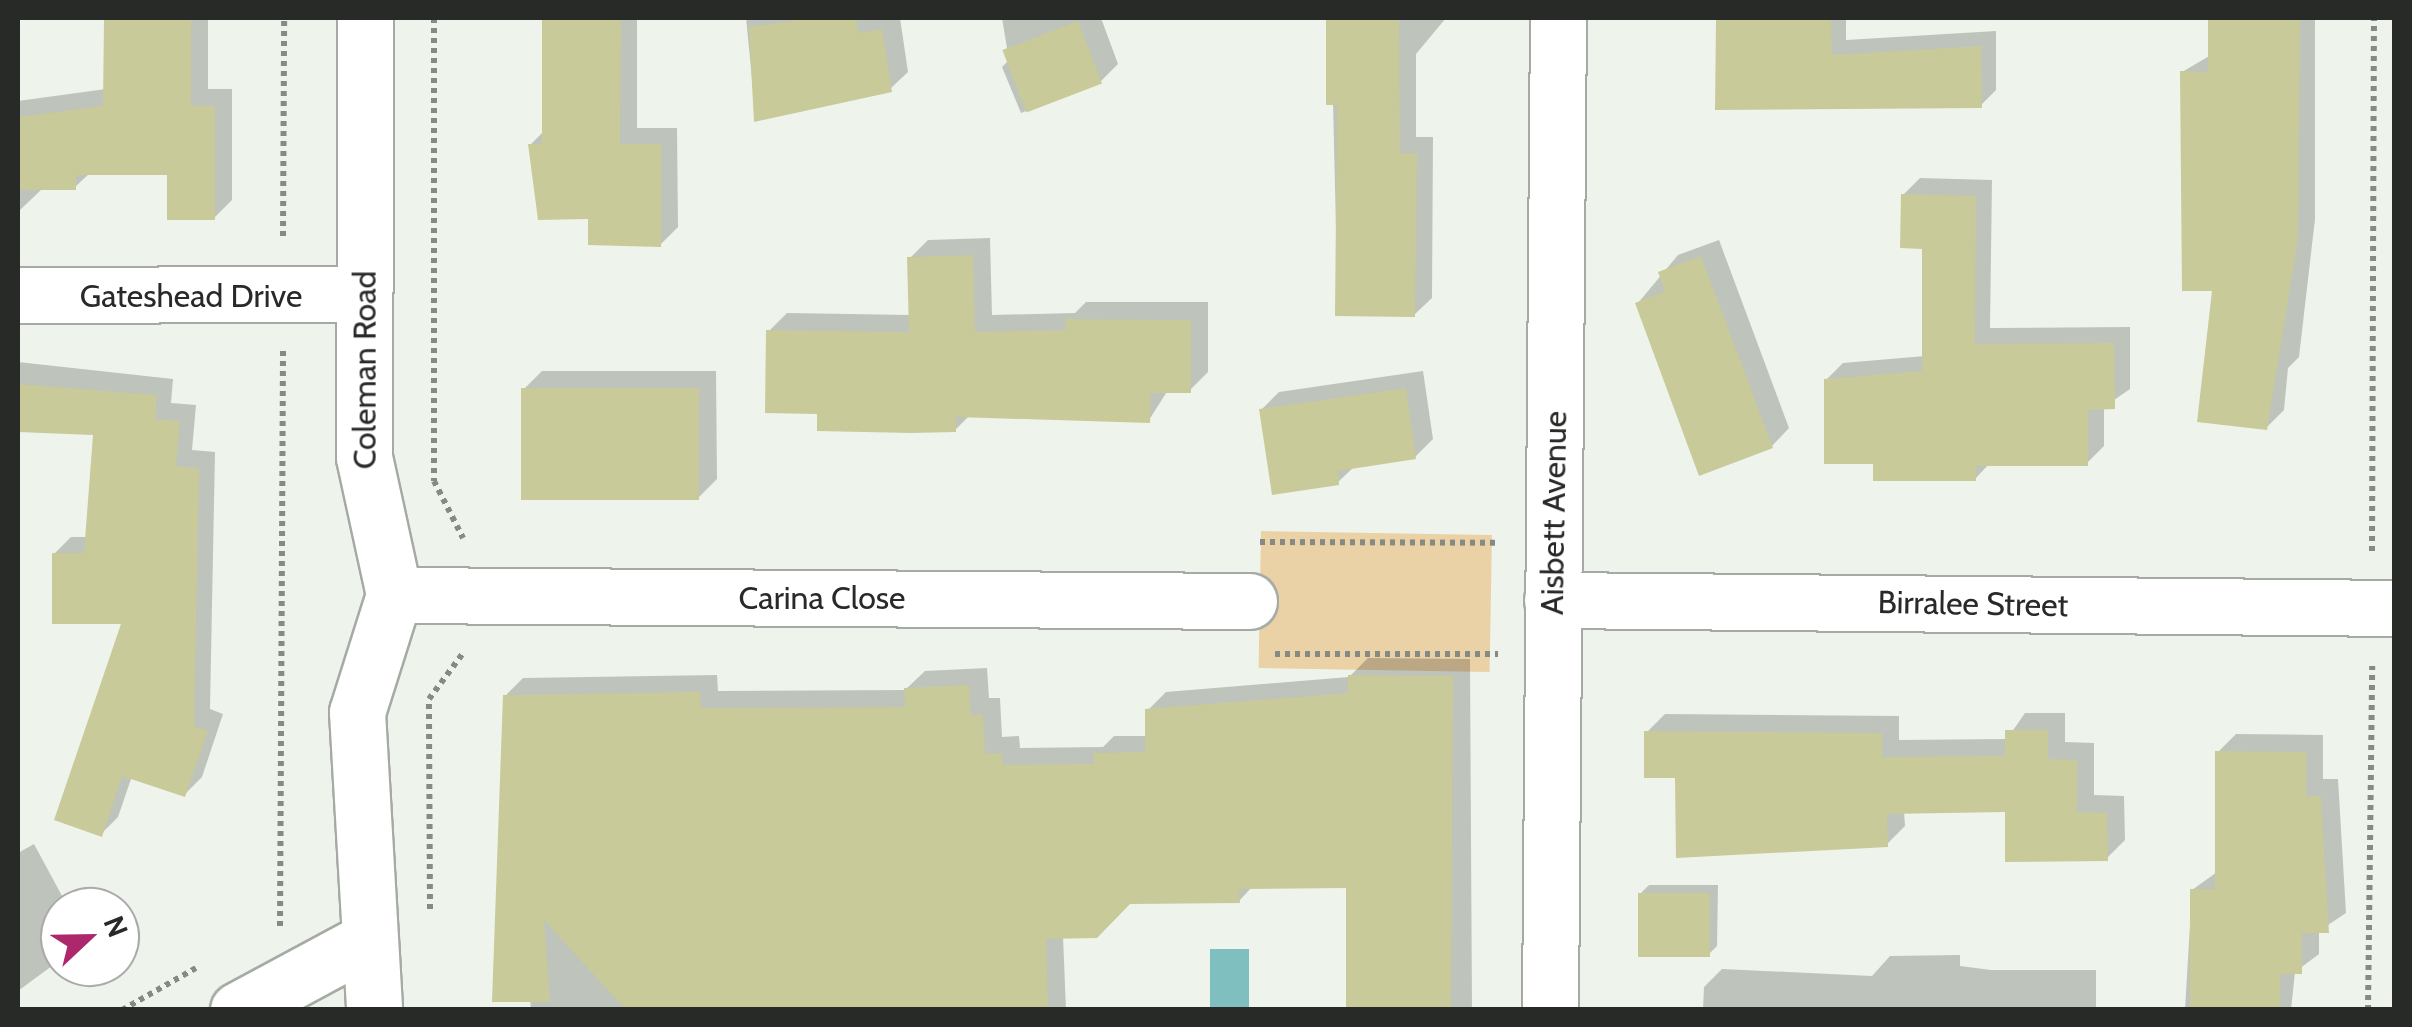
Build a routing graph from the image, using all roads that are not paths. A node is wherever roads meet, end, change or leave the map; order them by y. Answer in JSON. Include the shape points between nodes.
{"nodes":[{"id":1,"x":365,"y":18,"type":"edge"},
{"id":2,"x":1558,"y":18,"type":"edge"},
{"id":3,"x":364,"y":294,"type":"junction"},
{"id":4,"x":18,"y":295,"type":"edge"},
{"id":5,"x":394,"y":595,"type":"junction"},
{"id":6,"x":1552,"y":600,"type":"junction"},
{"id":7,"x":1249,"y":602,"type":"dead end"},
{"id":8,"x":2379,"y":609,"type":"edge"},
{"id":9,"x":366,"y":942,"type":"junction"},
{"id":10,"x":238,"y":1010,"type":"edge"},
{"id":11,"x":374,"y":1010,"type":"edge"},
{"id":12,"x":1550,"y":1010,"type":"edge"}],
"edges":[{"from":1,"to":3,"type":"street","name":"Coleman Road"},
{"from":2,"to":6,"type":"street","name":"Aisbett Avenue"},
{"from":3,"to":4,"type":"street","name":"Gateshead Drive"},
{"from":3,"to":5,"type":"street","name":"Coleman Road","via":[[365,484]]},
{"from":5,"to":7,"type":"street","name":"Carina Close"},
{"from":5,"to":9,"type":"street","via":[[357,712]]},
{"from":6,"to":8,"type":"street","name":"Birralee Street"},
{"from":6,"to":12,"type":"street","name":"Aisbett Avenue"},
{"from":9,"to":10,"type":"street"},
{"from":9,"to":11,"type":"street"}]}
